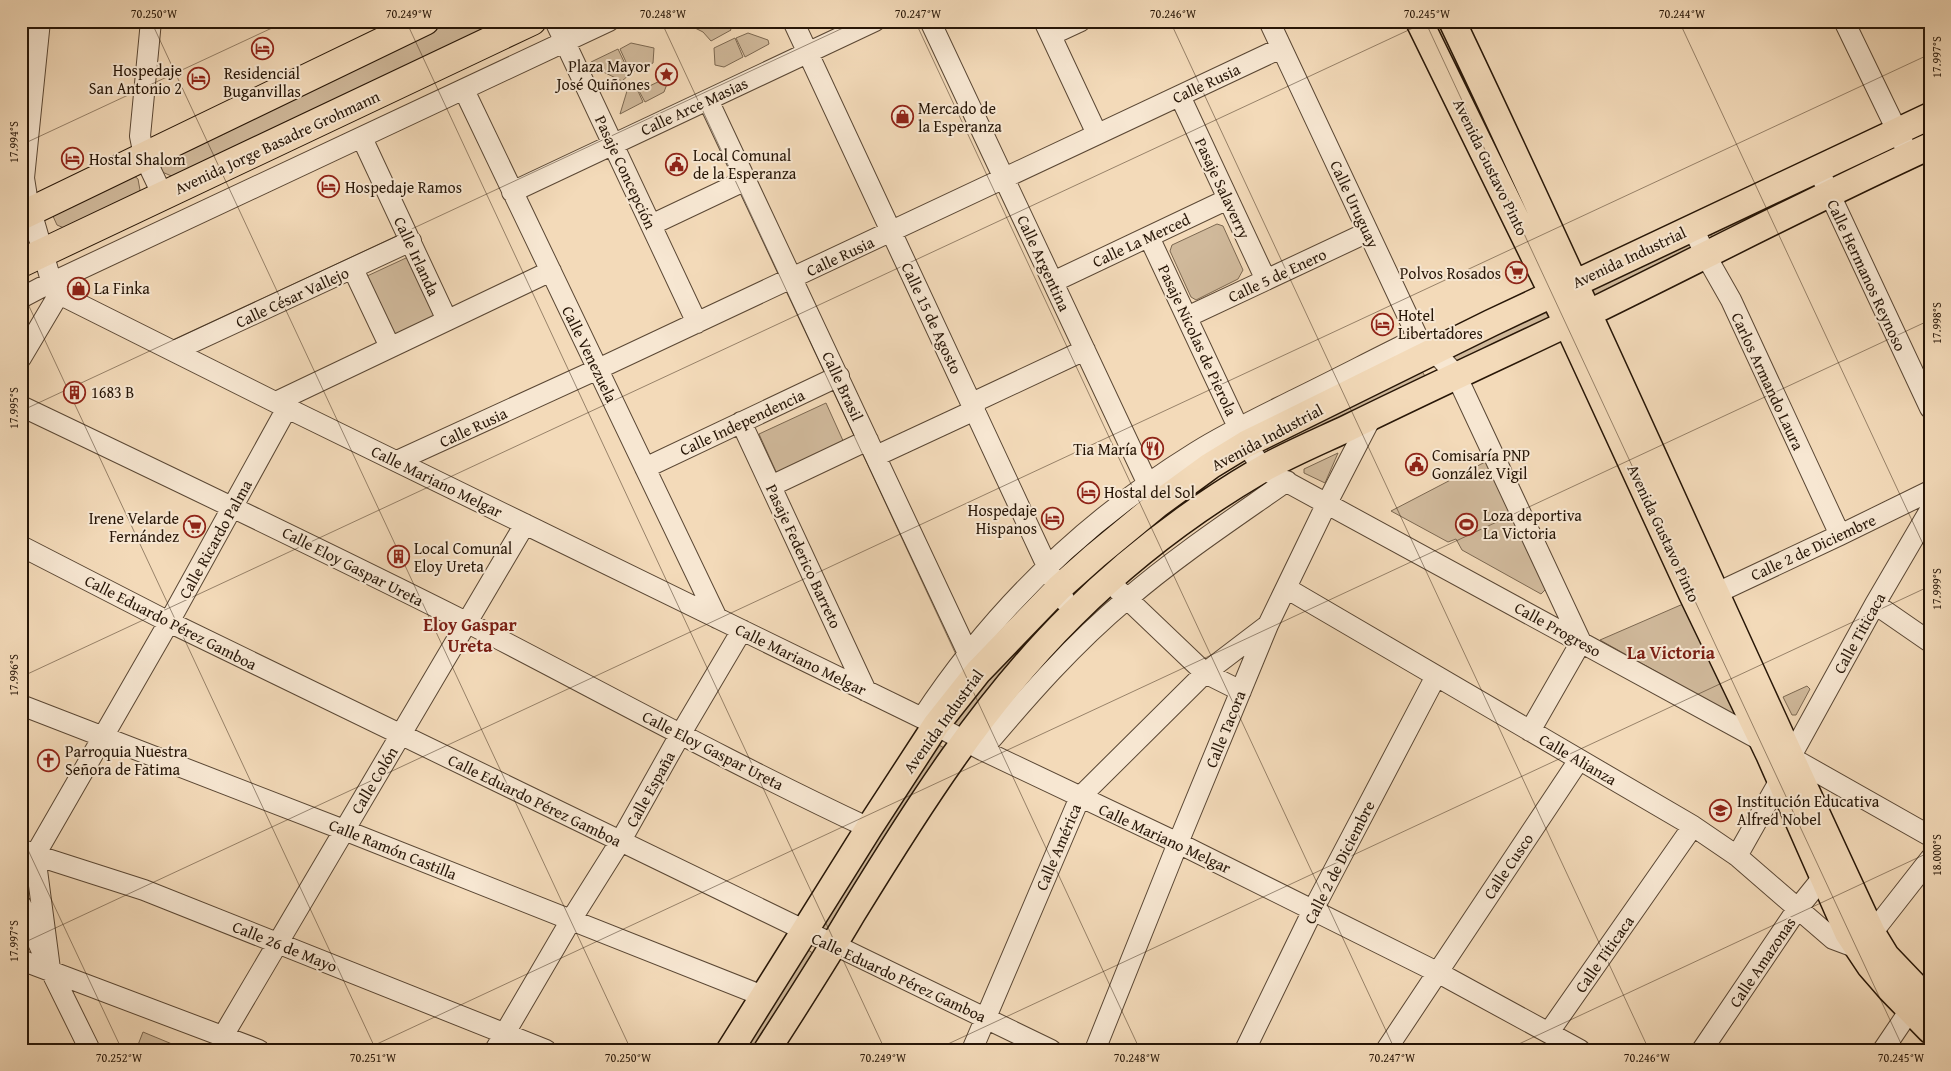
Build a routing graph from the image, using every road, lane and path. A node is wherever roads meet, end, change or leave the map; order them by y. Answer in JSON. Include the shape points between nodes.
{"nodes":[{"id":1,"x":40,"y":21,"type":"edge"},
{"id":2,"x":151,"y":21,"type":"edge"},
{"id":3,"x":532,"y":21,"type":"edge"},
{"id":4,"x":555,"y":21,"type":"edge"},
{"id":5,"x":609,"y":21,"type":"edge"},
{"id":6,"x":793,"y":21,"type":"edge"},
{"id":7,"x":875,"y":21,"type":"edge"},
{"id":8,"x":930,"y":21,"type":"edge"},
{"id":9,"x":1081,"y":21,"type":"edge"},
{"id":10,"x":1269,"y":21,"type":"edge"},
{"id":11,"x":1419,"y":21,"type":"edge"},
{"id":12,"x":1452,"y":21,"type":"edge"},
{"id":13,"x":1844,"y":21,"type":"edge"},
{"id":14,"x":420,"y":22,"type":"edge"},
{"id":15,"x":1048,"y":28,"type":"edge"},
{"id":16,"x":565,"y":42,"type":"junction"},
{"id":17,"x":1281,"y":48,"type":"junction"},
{"id":18,"x":808,"y":53,"type":"junction"},
{"id":19,"x":464,"y":90,"type":"junction"},
{"id":20,"x":1180,"y":96,"type":"junction"},
{"id":21,"x":708,"y":100,"type":"junction"},
{"id":22,"x":1930,"y":116,"type":"edge"},
{"id":23,"x":1898,"y":131,"type":"junction"},
{"id":24,"x":1098,"y":134,"type":"junction"},
{"id":25,"x":362,"y":138,"type":"junction"},
{"id":26,"x":613,"y":144,"type":"junction"},
{"id":27,"x":1919,"y":151,"type":"edge"},
{"id":28,"x":144,"y":156,"type":"junction"},
{"id":29,"x":1818,"y":169,"type":"junction"},
{"id":30,"x":1004,"y":178,"type":"junction"},
{"id":31,"x":746,"y":180,"type":"junction"},
{"id":32,"x":512,"y":192,"type":"junction"},
{"id":33,"x":1830,"y":195,"type":"junction"},
{"id":34,"x":163,"y":196,"type":"junction"},
{"id":35,"x":1228,"y":199,"type":"junction"},
{"id":36,"x":26,"y":213,"type":"edge"},
{"id":37,"x":651,"y":225,"type":"junction"},
{"id":38,"x":1693,"y":228,"type":"junction"},
{"id":39,"x":891,"y":231,"type":"junction"},
{"id":40,"x":1368,"y":232,"type":"junction"},
{"id":41,"x":1149,"y":236,"type":"junction"},
{"id":42,"x":410,"y":242,"type":"junction"},
{"id":43,"x":1706,"y":256,"type":"junction"},
{"id":44,"x":32,"y":258,"type":"edge"},
{"id":45,"x":353,"y":268,"type":"junction"},
{"id":46,"x":551,"y":272,"type":"junction"},
{"id":47,"x":792,"y":278,"type":"junction"},
{"id":48,"x":1266,"y":280,"type":"junction"},
{"id":49,"x":1053,"y":282,"type":"junction"},
{"id":50,"x":1564,"y":288,"type":"junction"},
{"id":51,"x":55,"y":289,"type":"junction"},
{"id":52,"x":21,"y":298,"type":"edge"},
{"id":53,"x":1187,"y":317,"type":"junction"},
{"id":54,"x":1578,"y":318,"type":"junction"},
{"id":55,"x":447,"y":320,"type":"junction"},
{"id":56,"x":697,"y":323,"type":"junction"},
{"id":57,"x":1426,"y":345,"type":"junction"},
{"id":58,"x":390,"y":347,"type":"junction"},
{"id":59,"x":1085,"y":350,"type":"junction"},
{"id":60,"x":174,"y":351,"type":"junction"},
{"id":61,"x":21,"y":358,"type":"edge"},
{"id":62,"x":598,"y":369,"type":"junction"},
{"id":63,"x":1456,"y":375,"type":"junction"},
{"id":64,"x":839,"y":376,"type":"junction"},
{"id":65,"x":282,"y":405,"type":"junction"},
{"id":66,"x":21,"y":406,"type":"edge"},
{"id":67,"x":974,"y":406,"type":"junction"},
{"id":68,"x":1930,"y":408,"type":"edge"},
{"id":69,"x":1372,"y":416,"type":"junction"},
{"id":70,"x":741,"y":422,"type":"junction"},
{"id":71,"x":1242,"y":436,"type":"junction"},
{"id":72,"x":872,"y":448,"type":"junction"},
{"id":73,"x":397,"y":462,"type":"junction"},
{"id":74,"x":645,"y":468,"type":"junction"},
{"id":75,"x":1263,"y":469,"type":"junction"},
{"id":76,"x":1287,"y":481,"type":"junction"},
{"id":77,"x":771,"y":486,"type":"junction"},
{"id":78,"x":1930,"y":491,"type":"edge"},
{"id":79,"x":1153,"y":494,"type":"junction"},
{"id":80,"x":1327,"y":503,"type":"junction"},
{"id":81,"x":233,"y":506,"type":"junction"},
{"id":82,"x":1930,"y":510,"type":"edge"},
{"id":83,"x":525,"y":524,"type":"junction"},
{"id":84,"x":1840,"y":535,"type":"junction"},
{"id":85,"x":21,"y":546,"type":"edge"},
{"id":86,"x":1053,"y":577,"type":"junction"},
{"id":87,"x":1108,"y":581,"type":"junction"},
{"id":88,"x":1286,"y":588,"type":"junction"},
{"id":89,"x":1706,"y":598,"type":"junction"},
{"id":90,"x":1127,"y":599,"type":"junction"},
{"id":91,"x":1875,"y":604,"type":"junction"},
{"id":92,"x":1072,"y":615,"type":"junction"},
{"id":93,"x":717,"y":618,"type":"junction"},
{"id":94,"x":169,"y":622,"type":"junction"},
{"id":95,"x":467,"y":623,"type":"junction"},
{"id":96,"x":1268,"y":624,"type":"junction"},
{"id":97,"x":742,"y":630,"type":"junction"},
{"id":98,"x":1581,"y":642,"type":"junction"},
{"id":99,"x":1930,"y":642,"type":"edge"},
{"id":100,"x":972,"y":663,"type":"junction"},
{"id":101,"x":1205,"y":673,"type":"junction"},
{"id":102,"x":1436,"y":676,"type":"junction"},
{"id":103,"x":866,"y":691,"type":"junction"},
{"id":104,"x":1241,"y":691,"type":"junction"},
{"id":105,"x":21,"y":705,"type":"edge"},
{"id":106,"x":929,"y":722,"type":"junction"},
{"id":107,"x":1530,"y":731,"type":"junction"},
{"id":108,"x":401,"y":734,"type":"junction"},
{"id":109,"x":680,"y":734,"type":"junction"},
{"id":110,"x":103,"y":738,"type":"junction"},
{"id":111,"x":1762,"y":741,"type":"junction"},
{"id":112,"x":973,"y":745,"type":"junction"},
{"id":113,"x":1579,"y":760,"type":"junction"},
{"id":114,"x":1785,"y":769,"type":"junction"},
{"id":115,"x":1080,"y":797,"type":"junction"},
{"id":116,"x":1693,"y":826,"type":"junction"},
{"id":117,"x":869,"y":828,"type":"junction"},
{"id":118,"x":344,"y":830,"type":"junction"},
{"id":119,"x":1930,"y":836,"type":"edge"},
{"id":120,"x":620,"y":842,"type":"junction"},
{"id":121,"x":1178,"y":842,"type":"junction"},
{"id":122,"x":28,"y":852,"type":"edge"},
{"id":123,"x":1736,"y":856,"type":"junction"},
{"id":124,"x":1930,"y":859,"type":"edge"},
{"id":125,"x":1823,"y":877,"type":"junction"},
{"id":126,"x":21,"y":905,"type":"edge"},
{"id":127,"x":1798,"y":908,"type":"junction"},
{"id":128,"x":1313,"y":910,"type":"junction"},
{"id":129,"x":571,"y":920,"type":"junction"},
{"id":130,"x":803,"y":931,"type":"junction"},
{"id":131,"x":1864,"y":941,"type":"junction"},
{"id":132,"x":277,"y":944,"type":"junction"},
{"id":133,"x":833,"y":946,"type":"junction"},
{"id":134,"x":21,"y":960,"type":"edge"},
{"id":135,"x":50,"y":969,"type":"junction"},
{"id":136,"x":1437,"y":972,"type":"junction"},
{"id":137,"x":763,"y":996,"type":"junction"},
{"id":138,"x":1920,"y":1006,"type":"edge"},
{"id":139,"x":985,"y":1017,"type":"junction"},
{"id":140,"x":1930,"y":1030,"type":"edge"},
{"id":141,"x":506,"y":1032,"type":"junction"},
{"id":142,"x":1549,"y":1032,"type":"junction"},
{"id":143,"x":223,"y":1036,"type":"junction"},
{"id":144,"x":90,"y":1050,"type":"edge"},
{"id":145,"x":259,"y":1050,"type":"edge"},
{"id":146,"x":495,"y":1050,"type":"edge"},
{"id":147,"x":546,"y":1050,"type":"edge"},
{"id":148,"x":730,"y":1050,"type":"edge"},
{"id":149,"x":767,"y":1050,"type":"edge"},
{"id":150,"x":972,"y":1050,"type":"edge"},
{"id":151,"x":1051,"y":1050,"type":"edge"},
{"id":152,"x":1095,"y":1050,"type":"edge"},
{"id":153,"x":1245,"y":1050,"type":"edge"},
{"id":154,"x":1386,"y":1050,"type":"edge"},
{"id":155,"x":1580,"y":1050,"type":"edge"},
{"id":156,"x":1702,"y":1050,"type":"edge"},
{"id":157,"x":1883,"y":1050,"type":"edge"}],
"edges":[{"from":1,"to":36,"type":"street","via":[[24,178]]},
{"from":2,"to":28,"type":"street","via":[[140,136]]},
{"from":3,"to":34,"type":"highway","name":"Avenida Jorge Basadre Grohmann"},
{"from":4,"to":16,"type":"street","name":"Pasaje Concepción"},
{"from":5,"to":16,"type":"street"},
{"from":6,"to":18,"type":"street","name":"Calle 15 de Agosto"},
{"from":7,"to":18,"type":"street","name":"Calle Arce Masias"},
{"from":8,"to":30,"type":"street","name":"Calle Argentina"},
{"from":9,"to":15,"type":"street"},
{"from":10,"to":17,"type":"street","name":"Calle Uruguay"},
{"from":11,"to":50,"type":"main road","name":"Avenida Gustavo Pinto"},
{"from":12,"to":50,"type":"main road","name":"Avenida Gustavo Pinto"},
{"from":13,"to":23,"type":"street"},
{"from":14,"to":28,"type":"highway"},
{"from":15,"to":24,"type":"street"},
{"from":16,"to":19,"type":"street"},
{"from":16,"to":26,"type":"street","name":"Pasaje Concepción"},
{"from":17,"to":20,"type":"street","name":"Calle Rusia"},
{"from":17,"to":40,"type":"street","name":"Calle Uruguay"},
{"from":18,"to":21,"type":"street","name":"Calle Arce Masias"},
{"from":18,"to":39,"type":"street","name":"Calle 15 de Agosto"},
{"from":19,"to":25,"type":"street"},
{"from":19,"to":32,"type":"street","name":"Calle Venezuela"},
{"from":20,"to":24,"type":"street","name":"Calle Rusia"},
{"from":20,"to":35,"type":"street","name":"Pasaje Salaverry"},
{"from":21,"to":26,"type":"street","name":"Calle Arce Masias"},
{"from":21,"to":31,"type":"street","name":"Calle Brasil"},
{"from":22,"to":23,"type":"main road","name":"Avenida Industrial"},
{"from":23,"to":27,"type":"street"},
{"from":23,"to":29,"type":"main road","name":"Avenida Industrial"},
{"from":24,"to":30,"type":"street","name":"Calle Rusia"},
{"from":25,"to":42,"type":"street","name":"Calle Irlanda"},
{"from":25,"to":51,"type":"street"},
{"from":26,"to":32,"type":"street","name":"Calle Arce Masias"},
{"from":26,"to":37,"type":"street","name":"Pasaje Concepción"},
{"from":27,"to":33,"type":"main road","name":"Avenida Industrial"},
{"from":28,"to":34,"type":"street"},
{"from":28,"to":36,"type":"highway"},
{"from":29,"to":33,"type":"street","name":"Calle Hermanos Reynoso"},
{"from":29,"to":38,"type":"main road","name":"Avenida Industrial"},
{"from":30,"to":39,"type":"street","name":"Calle Rusia"},
{"from":30,"to":49,"type":"street","name":"Calle Argentina"},
{"from":31,"to":37,"type":"street"},
{"from":31,"to":47,"type":"street","name":"Calle Brasil"},
{"from":32,"to":46,"type":"street","name":"Calle Venezuela"},
{"from":33,"to":43,"type":"main road","name":"Avenida Industrial"},
{"from":33,"to":68,"type":"street","name":"Calle Hermanos Reynoso"},
{"from":34,"to":44,"type":"highway","name":"Avenida Jorge Basadre Grohmann"},
{"from":35,"to":41,"type":"street","name":"Calle La Merced"},
{"from":35,"to":48,"type":"street","name":"Pasaje Salaverry"},
{"from":36,"to":44,"type":"street"},
{"from":37,"to":56,"type":"street","name":"Pasaje Concepción"},
{"from":38,"to":43,"type":"street","name":"Carlos Armando Laura"},
{"from":38,"to":50,"type":"main road","name":"Avenida Industrial"},
{"from":39,"to":47,"type":"street","name":"Calle Rusia"},
{"from":39,"to":67,"type":"street","name":"Calle 15 de Agosto"},
{"from":40,"to":48,"type":"street","name":"Calle 5 de Enero"},
{"from":40,"to":57,"type":"street","name":"Calle Uruguay"},
{"from":41,"to":49,"type":"street","name":"Calle La Merced"},
{"from":41,"to":53,"type":"street","name":"Pasaje Nicolas de Pierola"},
{"from":42,"to":45,"type":"street","name":"Calle César Vallejo"},
{"from":42,"to":55,"type":"street","name":"Calle Irlanda"},
{"from":43,"to":54,"type":"main road","name":"Avenida Industrial"},
{"from":43,"to":84,"type":"street","name":"Carlos Armando Laura","via":[[1731,300]]},
{"from":44,"to":51,"type":"street"},
{"from":45,"to":58,"type":"street"},
{"from":45,"to":60,"type":"street","name":"Calle César Vallejo"},
{"from":46,"to":55,"type":"street"},
{"from":46,"to":62,"type":"street","name":"Calle Venezuela"},
{"from":47,"to":56,"type":"street","name":"Calle Rusia"},
{"from":47,"to":64,"type":"street","name":"Calle Brasil"},
{"from":48,"to":53,"type":"street","name":"Calle 5 de Enero"},
{"from":49,"to":59,"type":"street","name":"Calle Argentina"},
{"from":50,"to":54,"type":"main road","name":"Avenida Gustavo Pinto"},
{"from":50,"to":57,"type":"main road","name":"Avenida Industrial"},
{"from":51,"to":52,"type":"street"},
{"from":51,"to":60,"type":"street","name":"Calle Mariano Melgar"},
{"from":51,"to":61,"type":"street"},
{"from":53,"to":71,"type":"street","name":"Pasaje Nicolas de Pierola"},
{"from":54,"to":63,"type":"main road","name":"Avenida Industrial"},
{"from":54,"to":89,"type":"main road","name":"Avenida Gustavo Pinto"},
{"from":55,"to":58,"type":"street"},
{"from":56,"to":62,"type":"street","name":"Calle Rusia"},
{"from":57,"to":63,"type":"street","name":"Calle Uruguay"},
{"from":57,"to":71,"type":"main road","name":"Avenida Industrial"},
{"from":58,"to":65,"type":"street"},
{"from":59,"to":67,"type":"street"},
{"from":59,"to":79,"type":"street","name":"Calle Argentina"},
{"from":60,"to":65,"type":"street","name":"Calle Mariano Melgar"},
{"from":62,"to":73,"type":"street","name":"Calle Rusia"},
{"from":62,"to":74,"type":"street","name":"Calle Venezuela"},
{"from":63,"to":69,"type":"main road","name":"Avenida Industrial"},
{"from":63,"to":98,"type":"street","name":"Calle Uruguay"},
{"from":64,"to":70,"type":"street","name":"Calle Independencia"},
{"from":64,"to":72,"type":"street","name":"Calle Brasil"},
{"from":65,"to":73,"type":"street","name":"Calle Mariano Melgar"},
{"from":65,"to":81,"type":"street","name":"Calle Ricardo Palma"},
{"from":66,"to":81,"type":"street","name":"Calle Eloy Gaspar Ureta"},
{"from":67,"to":72,"type":"street"},
{"from":67,"to":86,"type":"street","name":"Calle 15 de Agosto"},
{"from":69,"to":75,"type":"main road","name":"Avenida Industrial"},
{"from":69,"to":80,"type":"street","name":"Calle Tacora"},
{"from":70,"to":74,"type":"street","name":"Calle Independencia"},
{"from":70,"to":77,"type":"street","name":"Pasaje Federico Barreto"},
{"from":71,"to":75,"type":"street","name":"Calle Progreso"},
{"from":71,"to":79,"type":"main road","name":"Avenida Industrial","via":[[1210,466]]},
{"from":72,"to":77,"type":"street"},
{"from":72,"to":100,"type":"street","name":"Calle Brasil"},
{"from":73,"to":83,"type":"street","name":"Calle Mariano Melgar"},
{"from":74,"to":93,"type":"street","name":"Calle Venezuela"},
{"from":75,"to":76,"type":"street","name":"Calle Progreso"},
{"from":75,"to":87,"type":"main road","name":"Avenida Industrial","via":[[1198,510]]},
{"from":76,"to":80,"type":"street","name":"Calle Progreso"},
{"from":76,"to":90,"type":"street"},
{"from":77,"to":103,"type":"street","name":"Pasaje Federico Barreto"},
{"from":78,"to":84,"type":"street","name":"Calle 2 de Diciembre"},
{"from":79,"to":86,"type":"main road","name":"Avenida Industrial"},
{"from":80,"to":88,"type":"street","name":"Calle Tacora"},
{"from":80,"to":98,"type":"street","name":"Calle Progreso"},
{"from":81,"to":94,"type":"street","name":"Calle Ricardo Palma"},
{"from":81,"to":95,"type":"street","name":"Calle Eloy Gaspar Ureta"},
{"from":82,"to":91,"type":"street","name":"Calle Titicaca"},
{"from":83,"to":93,"type":"street","name":"Calle Mariano Melgar"},
{"from":83,"to":95,"type":"street","name":"Calle Colón"},
{"from":84,"to":89,"type":"street","name":"Calle 2 de Diciembre"},
{"from":85,"to":94,"type":"street","name":"Calle Eduardo Pérez Gamboa"},
{"from":86,"to":92,"type":"street","name":"Calle 15 de Agosto"},
{"from":86,"to":100,"type":"main road","name":"Avenida Industrial"},
{"from":87,"to":90,"type":"street"},
{"from":87,"to":92,"type":"main road","name":"Avenida Industrial"},
{"from":88,"to":96,"type":"street","name":"Calle Tacora"},
{"from":88,"to":102,"type":"street","name":"Calle Alianza"},
{"from":89,"to":111,"type":"main road","name":"Avenida Gustavo Pinto"},
{"from":89,"to":114,"type":"main road","name":"Avenida Gustavo Pinto"},
{"from":90,"to":101,"type":"street"},
{"from":90,"to":112,"type":"street"},
{"from":91,"to":99,"type":"street"},
{"from":91,"to":114,"type":"street","name":"Calle Titicaca"},
{"from":92,"to":112,"type":"main road","name":"Avenida Industrial","via":[[1016,676]]},
{"from":93,"to":97,"type":"street","name":"Calle Mariano Melgar"},
{"from":94,"to":108,"type":"street","name":"Calle Eduardo Pérez Gamboa"},
{"from":94,"to":110,"type":"street","name":"Calle Ricardo Palma"},
{"from":95,"to":108,"type":"street","name":"Calle Colón"},
{"from":95,"to":109,"type":"street","name":"Calle Eloy Gaspar Ureta"},
{"from":96,"to":101,"type":"street","name":"Calle América"},
{"from":96,"to":104,"type":"street","name":"Calle Tacora"},
{"from":97,"to":103,"type":"street","name":"Calle Mariano Melgar"},
{"from":97,"to":109,"type":"street","name":"Calle España"},
{"from":98,"to":107,"type":"street"},
{"from":98,"to":111,"type":"street","name":"Calle Progreso"},
{"from":100,"to":106,"type":"main road","name":"Avenida Industrial"},
{"from":101,"to":104,"type":"street"},
{"from":101,"to":115,"type":"street","name":"Calle América"},
{"from":102,"to":107,"type":"street","name":"Calle Alianza"},
{"from":102,"to":128,"type":"street","name":"Calle 2 de Diciembre"},
{"from":103,"to":106,"type":"street","name":"Calle Mariano Melgar"},
{"from":104,"to":121,"type":"street","name":"Calle Tacora"},
{"from":105,"to":110,"type":"street","name":"Calle Ramón Castilla"},
{"from":106,"to":112,"type":"street","name":"Calle Mariano Melgar"},
{"from":106,"to":117,"type":"main road","name":"Avenida Industrial"},
{"from":107,"to":113,"type":"street","name":"Calle Alianza"},
{"from":108,"to":118,"type":"street","name":"Calle Colón"},
{"from":108,"to":120,"type":"street","name":"Calle Eduardo Pérez Gamboa"},
{"from":109,"to":117,"type":"street","name":"Calle Eloy Gaspar Ureta"},
{"from":109,"to":120,"type":"street","name":"Calle España"},
{"from":110,"to":118,"type":"street","name":"Calle Ramón Castilla"},
{"from":110,"to":122,"type":"street","name":"Calle Ricardo Palma"},
{"from":111,"to":114,"type":"main road","name":"Avenida Gustavo Pinto"},
{"from":112,"to":115,"type":"street","name":"Calle Mariano Melgar"},
{"from":112,"to":133,"type":"main road","name":"Avenida Industrial","via":[[898,840]]},
{"from":113,"to":116,"type":"street","name":"Calle Alianza"},
{"from":113,"to":136,"type":"street","name":"Calle Cusco"},
{"from":114,"to":119,"type":"street"},
{"from":114,"to":123,"type":"street","name":"Calle Titicaca"},
{"from":114,"to":125,"type":"main road","name":"Avenida Gustavo Pinto"},
{"from":114,"to":131,"type":"main road","name":"Avenida Gustavo Pinto"},
{"from":115,"to":121,"type":"street","name":"Calle Mariano Melgar"},
{"from":115,"to":139,"type":"street","name":"Calle América"},
{"from":116,"to":123,"type":"street","name":"Calle Alianza"},
{"from":116,"to":142,"type":"street","name":"Calle Titicaca"},
{"from":117,"to":130,"type":"main road","name":"Avenida Industrial"},
{"from":118,"to":129,"type":"street","name":"Calle Ramón Castilla"},
{"from":118,"to":132,"type":"street","name":"Calle Colón"},
{"from":120,"to":129,"type":"street","name":"Calle España"},
{"from":120,"to":130,"type":"street","name":"Calle Eduardo Pérez Gamboa"},
{"from":121,"to":128,"type":"street","name":"Calle Mariano Melgar"},
{"from":121,"to":152,"type":"street","name":"Calle Tacora"},
{"from":122,"to":132,"type":"street","name":"Calle 26 de Mayo","via":[[144,890]]},
{"from":122,"to":135,"type":"street"},
{"from":123,"to":127,"type":"street","name":"Calle Alianza"},
{"from":124,"to":131,"type":"street"},
{"from":125,"to":127,"type":"street","name":"Calle Amazonas"},
{"from":125,"to":131,"type":"main road","name":"Avenida Gustavo Pinto","via":[[1848,934]]},
{"from":126,"to":135,"type":"street"},
{"from":127,"to":131,"type":"street","name":"Calle Alianza","via":[[1833,939]]},
{"from":127,"to":156,"type":"street","name":"Calle Amazonas"},
{"from":128,"to":136,"type":"street","name":"Calle Mariano Melgar"},
{"from":128,"to":153,"type":"street","name":"Calle 2 de Diciembre"},
{"from":129,"to":137,"type":"street","name":"Calle Ramón Castilla"},
{"from":129,"to":141,"type":"street","name":"Calle España"},
{"from":130,"to":133,"type":"street","name":"Calle Eduardo Pérez Gamboa"},
{"from":130,"to":137,"type":"main road","name":"Avenida Industrial"},
{"from":131,"to":138,"type":"main road","name":"Avenida Gustavo Pinto","via":[[1890,989]]},
{"from":132,"to":141,"type":"street","name":"Calle 26 de Mayo"},
{"from":132,"to":143,"type":"street","name":"Calle Colón"},
{"from":133,"to":139,"type":"street","name":"Calle Eduardo Pérez Gamboa"},
{"from":133,"to":149,"type":"main road","name":"Avenida Industrial"},
{"from":134,"to":135,"type":"street"},
{"from":135,"to":143,"type":"street"},
{"from":135,"to":144,"type":"street"},
{"from":136,"to":142,"type":"street","name":"Calle Mariano Melgar"},
{"from":136,"to":154,"type":"street","name":"Calle Cusco"},
{"from":137,"to":148,"type":"main road","name":"Avenida Industrial"},
{"from":138,"to":140,"type":"main road","name":"Avenida Gustavo Pinto"},
{"from":138,"to":157,"type":"street"},
{"from":139,"to":150,"type":"street","name":"Calle América"},
{"from":139,"to":151,"type":"street","name":"Calle Eduardo Pérez Gamboa"},
{"from":141,"to":146,"type":"street","name":"Calle España"},
{"from":141,"to":147,"type":"street","name":"Calle 26 de Mayo"},
{"from":142,"to":155,"type":"street","name":"Calle Mariano Melgar"},
{"from":143,"to":145,"type":"street"}]}
